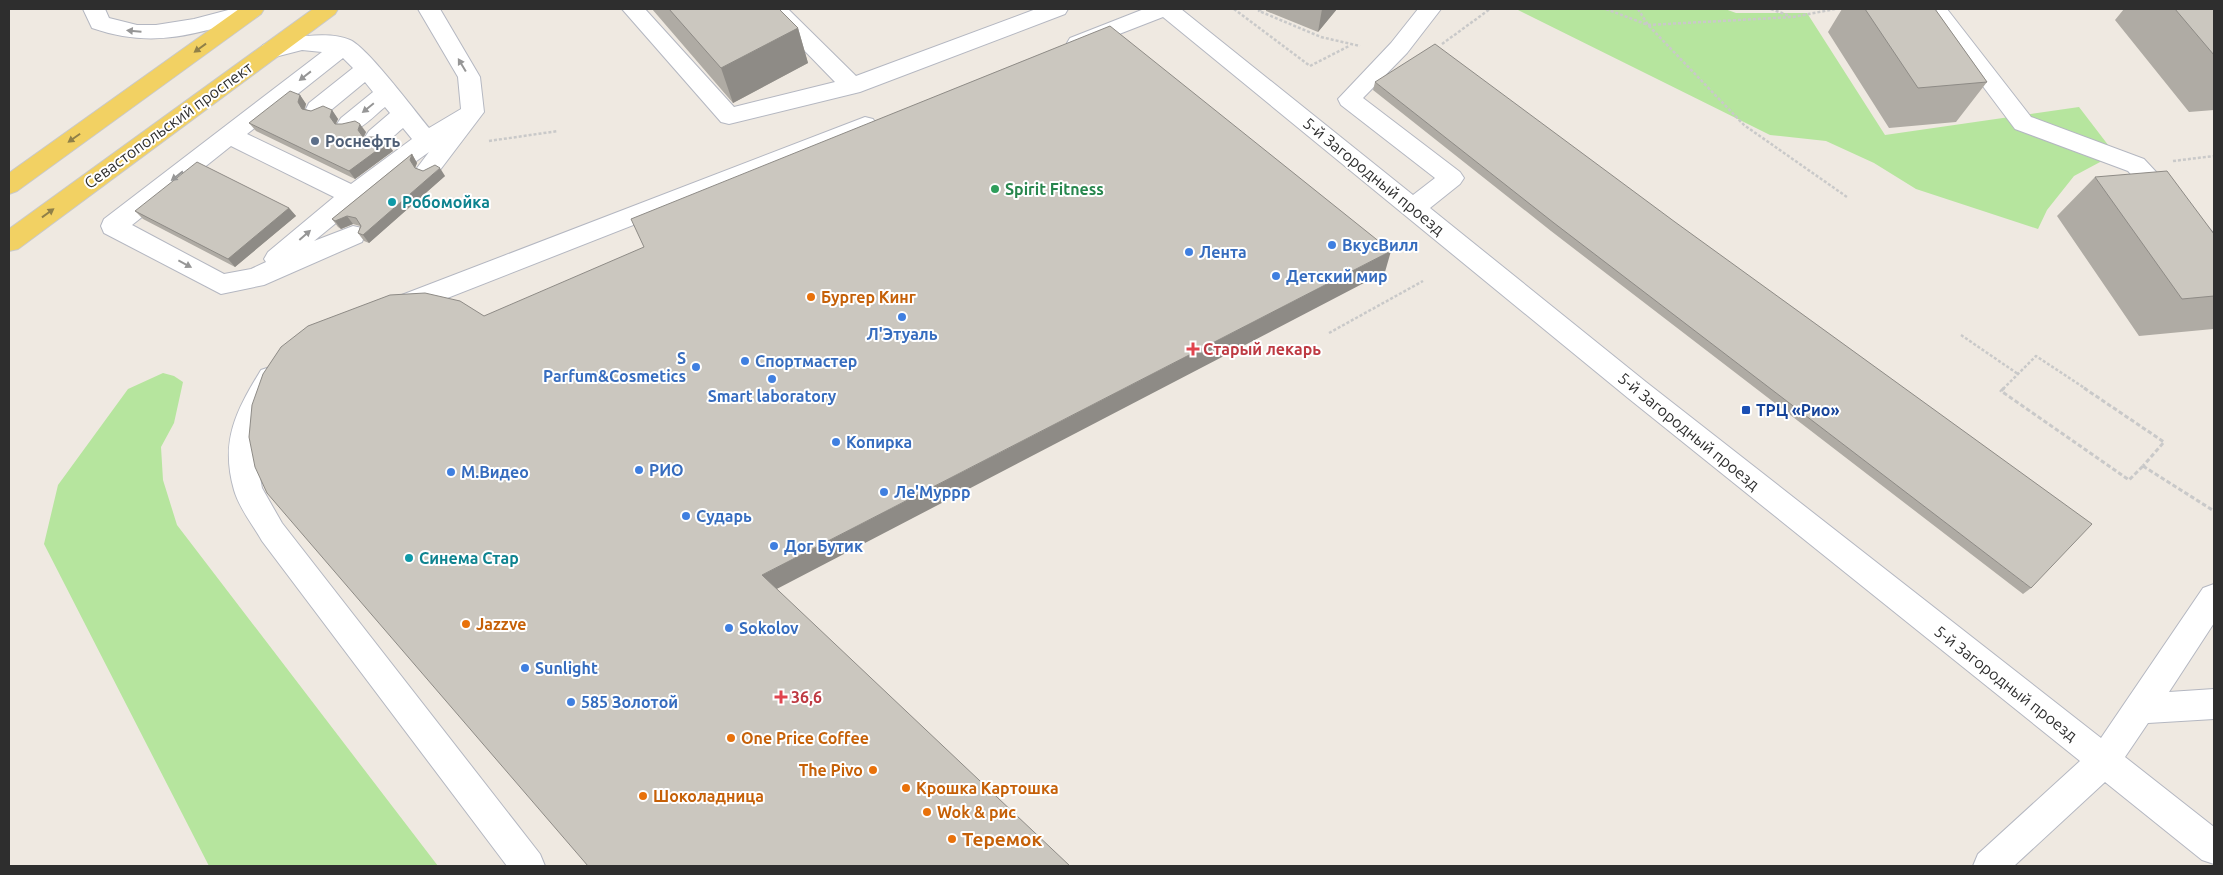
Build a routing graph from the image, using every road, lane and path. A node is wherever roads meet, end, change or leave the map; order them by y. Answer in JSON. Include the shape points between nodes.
{"nodes":[{"id":1,"x":94,"y":9,"type":"edge"},
{"id":2,"x":327,"y":9,"type":"edge"},
{"id":3,"x":429,"y":9,"type":"edge"},
{"id":4,"x":633,"y":9,"type":"edge"},
{"id":5,"x":776,"y":9,"type":"edge"},
{"id":6,"x":1057,"y":9,"type":"edge"},
{"id":7,"x":1166,"y":9,"type":"edge"},
{"id":8,"x":1234,"y":9,"type":"edge"},
{"id":9,"x":1261,"y":9,"type":"edge"},
{"id":10,"x":1430,"y":9,"type":"edge"},
{"id":11,"x":1490,"y":9,"type":"edge"},
{"id":12,"x":1606,"y":9,"type":"edge"},
{"id":13,"x":1638,"y":9,"type":"edge"},
{"id":14,"x":1771,"y":9,"type":"edge"},
{"id":15,"x":1835,"y":9,"type":"edge"},
{"id":16,"x":1936,"y":9,"type":"edge"},
{"id":17,"x":252,"y":10,"type":"edge"},
{"id":18,"x":1793,"y":17,"type":"junction"},
{"id":19,"x":1648,"y":25,"type":"junction"},
{"id":20,"x":344,"y":46,"type":"junction"},
{"id":21,"x":1439,"y":46,"type":"edge"},
{"id":22,"x":271,"y":50,"type":"junction"},
{"id":23,"x":1059,"y":50,"type":"edge"},
{"id":24,"x":367,"y":69,"type":"junction"},
{"id":25,"x":852,"y":86,"type":"junction"},
{"id":26,"x":387,"y":92,"type":"junction"},
{"id":27,"x":317,"y":109,"type":"edge"},
{"id":28,"x":474,"y":112,"type":"junction"},
{"id":29,"x":404,"y":114,"type":"junction"},
{"id":30,"x":883,"y":118,"type":"edge"},
{"id":31,"x":349,"y":124,"type":"edge"},
{"id":32,"x":558,"y":131,"type":"dead end"},
{"id":33,"x":229,"y":135,"type":"junction"},
{"id":34,"x":377,"y":137,"type":"edge"},
{"id":35,"x":426,"y":140,"type":"junction"},
{"id":36,"x":481,"y":142,"type":"dead end"},
{"id":37,"x":429,"y":168,"type":"edge"},
{"id":38,"x":9,"y":185,"type":"edge"},
{"id":39,"x":351,"y":195,"type":"junction"},
{"id":40,"x":1847,"y":197,"type":"dead end"},
{"id":41,"x":1413,"y":208,"type":"junction"},
{"id":42,"x":353,"y":235,"type":"dead end"},
{"id":43,"x":9,"y":242,"type":"edge"},
{"id":44,"x":2214,"y":250,"type":"edge"},
{"id":45,"x":254,"y":278,"type":"junction"},
{"id":46,"x":1423,"y":281,"type":"dead end"},
{"id":47,"x":372,"y":316,"type":"edge"},
{"id":48,"x":1329,"y":333,"type":"dead end"},
{"id":49,"x":1961,"y":335,"type":"dead end"},
{"id":50,"x":289,"y":359,"type":"edge"},
{"id":51,"x":2018,"y":374,"type":"junction"},
{"id":52,"x":2143,"y":466,"type":"junction"},
{"id":53,"x":2214,"y":511,"type":"edge"},
{"id":54,"x":2214,"y":598,"type":"edge"},
{"id":55,"x":2214,"y":704,"type":"edge"},
{"id":56,"x":2139,"y":709,"type":"junction"},
{"id":57,"x":2104,"y":761,"type":"junction"},
{"id":58,"x":2214,"y":848,"type":"edge"},
{"id":59,"x":528,"y":866,"type":"edge"},
{"id":60,"x":1990,"y":866,"type":"edge"}],
"edges":[{"from":17,"to":1,"type":"street","one_way":true,"via":[[189,27],[138,32],[114,29],[100,23]]},
{"from":2,"to":22,"type":"main road","name":"Севастопольский проспект"},
{"from":28,"to":3,"type":"street","one_way":true,"via":[[469,77]]},
{"from":4,"to":25,"type":"street","via":[[730,116]]},
{"from":5,"to":25,"type":"street"},
{"from":6,"to":25,"type":"street"},
{"from":7,"to":23,"type":"street"},
{"from":7,"to":41,"type":"street","name":"5-й Загородный проезд"},
{"from":8,"to":9,"type":"path","via":[[1310,66],[1349,46],[1259,11]]},
{"from":10,"to":41,"type":"street","via":[[1399,48],[1348,99],[1452,178]]},
{"from":11,"to":21,"type":"path"},
{"from":12,"to":19,"type":"path"},
{"from":13,"to":19,"type":"path"},
{"from":14,"to":18,"type":"path"},
{"from":15,"to":18,"type":"path"},
{"from":16,"to":44,"type":"street","via":[[2023,123],[2136,165]]},
{"from":17,"to":38,"type":"main road","one_way":true},
{"from":18,"to":19,"type":"path"},
{"from":19,"to":40,"type":"path","via":[[1744,125]]},
{"from":20,"to":22,"type":"street","via":[[302,43]]},
{"from":20,"to":24,"type":"street"},
{"from":20,"to":33,"type":"street","one_way":true},
{"from":43,"to":22,"type":"main road","name":"Севастопольский проспект","one_way":true},
{"from":24,"to":26,"type":"street"},
{"from":24,"to":27,"type":"street"},
{"from":26,"to":29,"type":"street"},
{"from":26,"to":31,"type":"street","one_way":true},
{"from":28,"to":35,"type":"street"},
{"from":28,"to":37,"type":"street"},
{"from":29,"to":34,"type":"street"},
{"from":29,"to":35,"type":"street"},
{"from":30,"to":47,"type":"street"},
{"from":32,"to":36,"type":"path"},
{"from":33,"to":39,"type":"street","via":[[270,146],[331,176]]},
{"from":33,"to":45,"type":"street","one_way":true,"via":[[113,226],[221,284]]},
{"from":35,"to":39,"type":"street"},
{"from":45,"to":39,"type":"street","one_way":true},
{"from":41,"to":57,"type":"street","name":"5-й Загородный проезд"},
{"from":42,"to":45,"type":"street"},
{"from":46,"to":48,"type":"path"},
{"from":49,"to":51,"type":"path"},
{"from":50,"to":59,"type":"street","via":[[275,370],[251,410],[241,451],[248,491],[272,532]]},
{"from":51,"to":52,"type":"path","via":[[2001,391],[2129,480]]},
{"from":51,"to":52,"type":"path","via":[[2036,356],[2164,442]]},
{"from":52,"to":53,"type":"path"},
{"from":54,"to":56,"type":"street"},
{"from":55,"to":56,"type":"street"},
{"from":56,"to":57,"type":"street"},
{"from":57,"to":58,"type":"street","name":"5-й Загородный проезд"},
{"from":57,"to":60,"type":"street"}]}
